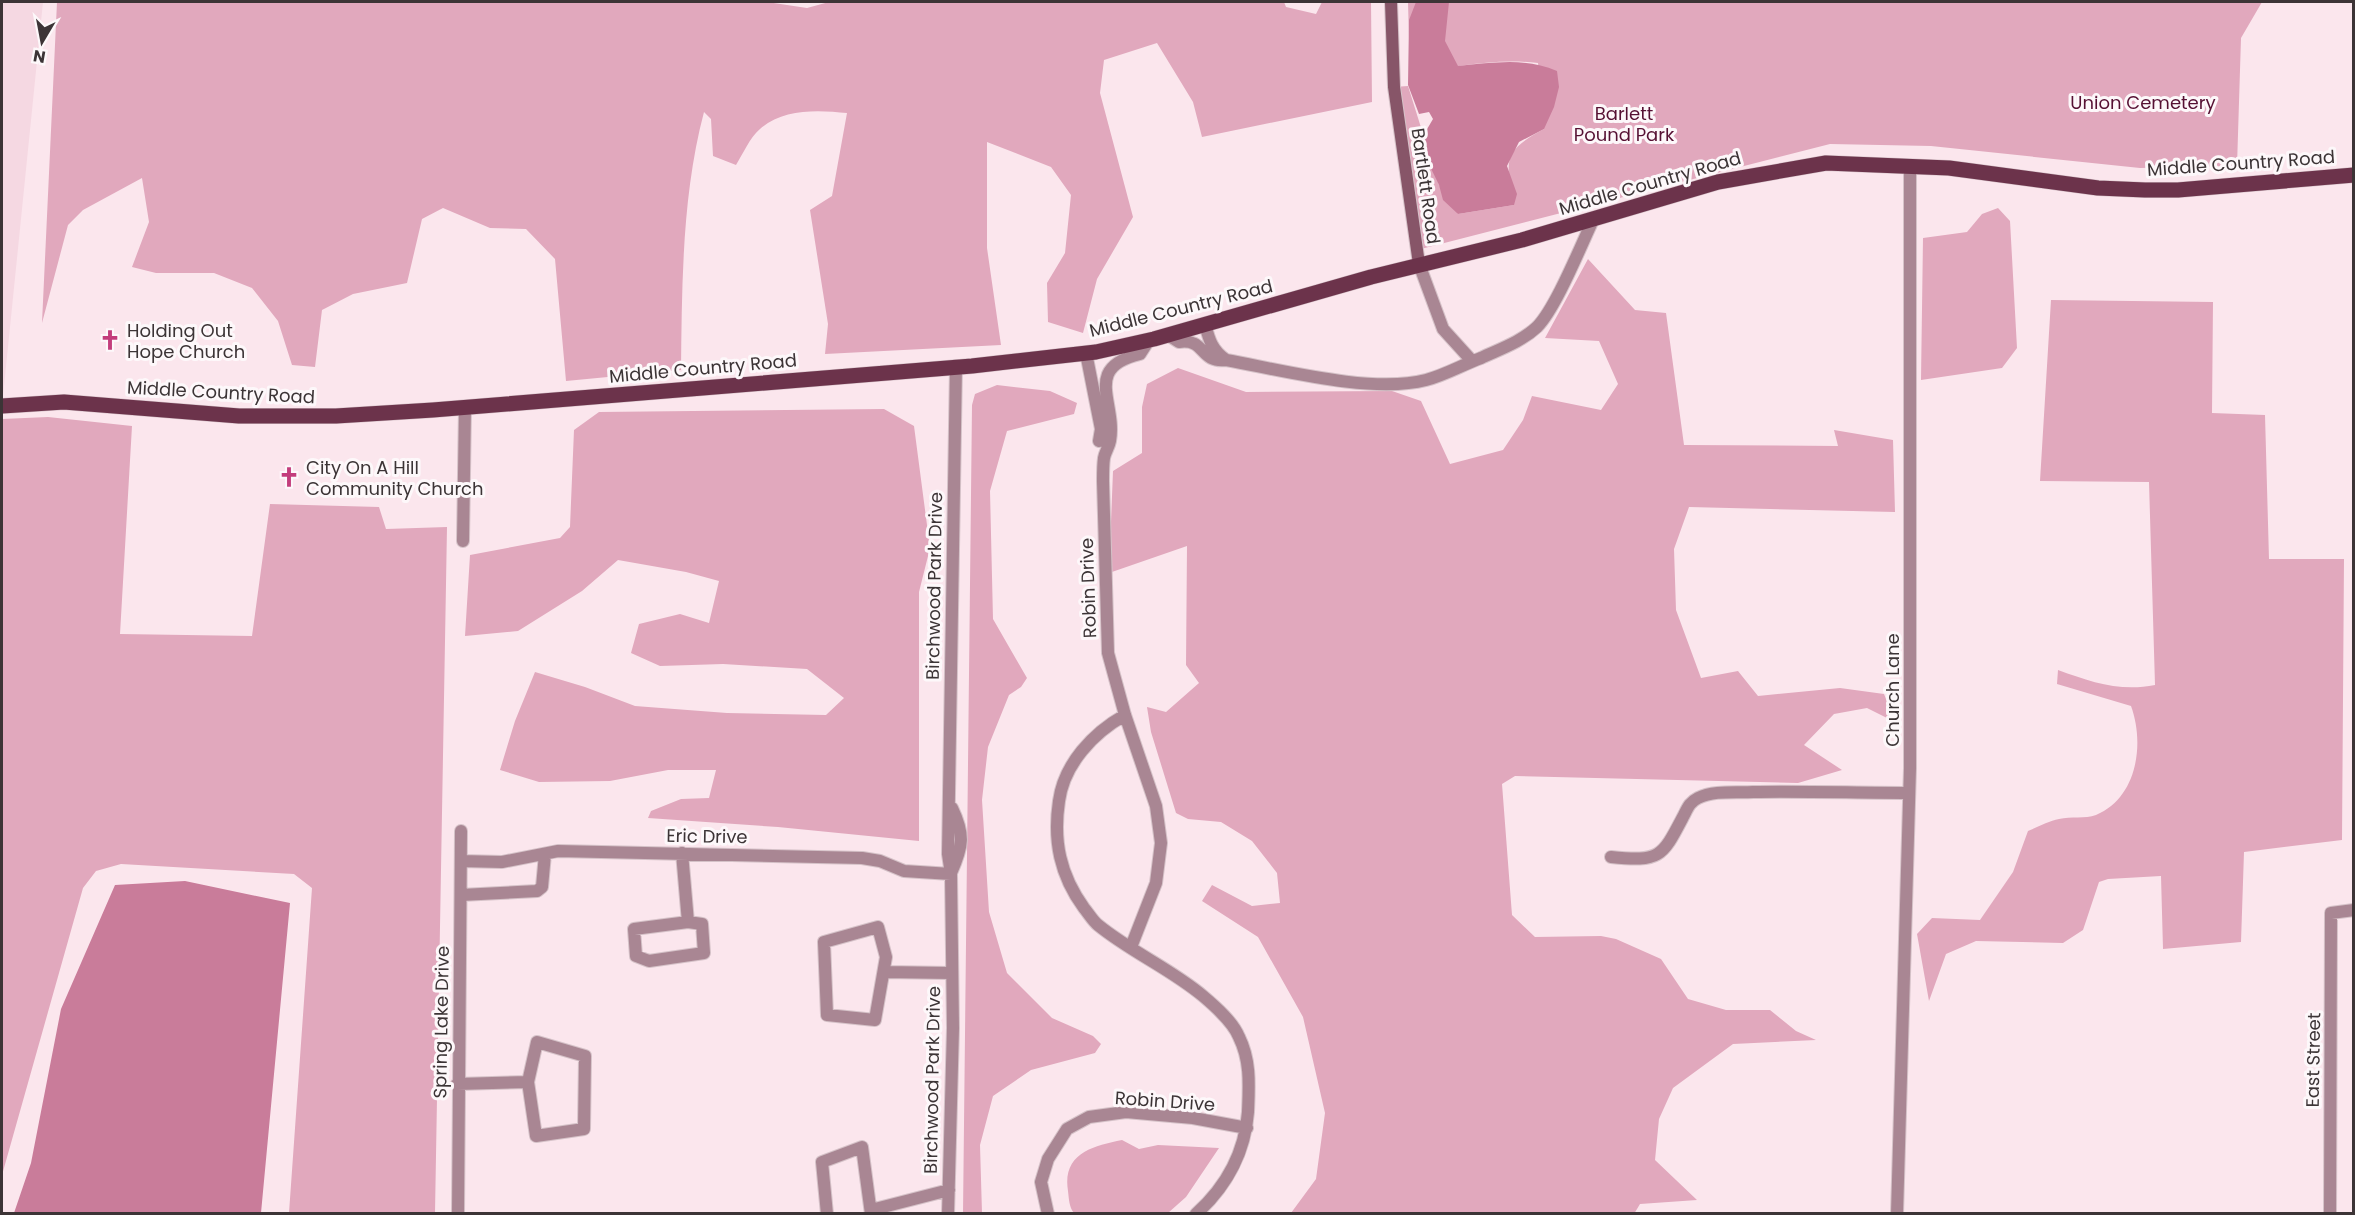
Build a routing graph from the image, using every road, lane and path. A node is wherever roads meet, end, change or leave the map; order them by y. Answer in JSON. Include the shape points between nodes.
{"nodes":[{"id":1,"x":1391,"y":2,"type":"edge"},
{"id":2,"x":1910,"y":166,"type":"junction"},
{"id":3,"x":2354,"y":176,"type":"edge"},
{"id":4,"x":1594,"y":218,"type":"junction"},
{"id":5,"x":1419,"y":264,"type":"junction"},
{"id":6,"x":1205,"y":324,"type":"junction"},
{"id":7,"x":1168,"y":335,"type":"junction"},
{"id":8,"x":1149,"y":340,"type":"junction"},
{"id":9,"x":1086,"y":353,"type":"junction"},
{"id":10,"x":1226,"y":360,"type":"junction"},
{"id":11,"x":1472,"y":361,"type":"junction"},
{"id":12,"x":956,"y":366,"type":"junction"},
{"id":13,"x":2,"y":406,"type":"edge"},
{"id":14,"x":465,"y":407,"type":"junction"},
{"id":15,"x":1104,"y":458,"type":"junction"},
{"id":16,"x":463,"y":541,"type":"dead end"},
{"id":17,"x":1125,"y":716,"type":"junction"},
{"id":18,"x":1909,"y":793,"type":"junction"},
{"id":19,"x":951,"y":806,"type":"junction"},
{"id":20,"x":460,"y":831,"type":"dead end"},
{"id":21,"x":682,"y":853,"type":"junction"},
{"id":22,"x":544,"y":854,"type":"junction"},
{"id":23,"x":1611,"y":857,"type":"dead end"},
{"id":24,"x":461,"y":861,"type":"junction"},
{"id":25,"x":951,"y":874,"type":"junction"},
{"id":26,"x":461,"y":895,"type":"junction"},
{"id":27,"x":2354,"y":910,"type":"edge"},
{"id":28,"x":688,"y":922,"type":"junction"},
{"id":29,"x":1131,"y":947,"type":"junction"},
{"id":30,"x":884,"y":972,"type":"junction"},
{"id":31,"x":951,"y":973,"type":"junction"},
{"id":32,"x":528,"y":1082,"type":"junction"},
{"id":33,"x":457,"y":1084,"type":"junction"},
{"id":34,"x":1247,"y":1128,"type":"junction"},
{"id":35,"x":949,"y":1190,"type":"junction"},
{"id":36,"x":871,"y":1212,"type":"edge"},
{"id":37,"x":458,"y":1214,"type":"edge"},
{"id":38,"x":827,"y":1214,"type":"edge"},
{"id":39,"x":948,"y":1214,"type":"edge"},
{"id":40,"x":1048,"y":1214,"type":"edge"},
{"id":41,"x":1196,"y":1214,"type":"edge"},
{"id":42,"x":1896,"y":1214,"type":"edge"},
{"id":43,"x":2330,"y":1214,"type":"edge"}],
"edges":[{"from":1,"to":5,"type":"street","name":"Bartlett Road","via":[[1394,87]]},
{"from":2,"to":3,"type":"main road","name":"Middle Country Road","via":[[2098,188],[2178,190]]},
{"from":2,"to":4,"type":"main road","name":"Middle Country Road","via":[[1826,164],[1787,168],[1718,182]]},
{"from":2,"to":18,"type":"street","name":"Church Lane"},
{"from":4,"to":5,"type":"main road","name":"Middle Country Road","via":[[1497,247]]},
{"from":4,"to":11,"type":"street","via":[[1538,326],[1518,341]]},
{"from":5,"to":6,"type":"main road","name":"Middle Country Road"},
{"from":5,"to":11,"type":"street","name":"Bartlett Road","via":[[1443,329]]},
{"from":6,"to":7,"type":"main road","name":"Middle Country Road"},
{"from":6,"to":10,"type":"street","via":[[1210,343]]},
{"from":7,"to":8,"type":"main road","name":"Middle Country Road"},
{"from":7,"to":10,"type":"street","via":[[1179,342],[1196,343],[1212,360]]},
{"from":8,"to":9,"type":"main road","name":"Middle Country Road"},
{"from":8,"to":15,"type":"street","name":"Robin Drive","via":[[1140,354],[1122,358],[1107,375],[1110,440]]},
{"from":9,"to":12,"type":"main road","name":"Middle Country Road"},
{"from":9,"to":15,"type":"street","name":"Robin Drive","via":[[1093,414]]},
{"from":10,"to":11,"type":"street","via":[[1318,378],[1394,384],[1424,381]]},
{"from":12,"to":14,"type":"main road","name":"Middle Country Road"},
{"from":12,"to":19,"type":"street","name":"Birchwood Park Drive"},
{"from":13,"to":14,"type":"main road","name":"Middle Country Road","via":[[63,402],[287,418]]},
{"from":14,"to":16,"type":"street"},
{"from":15,"to":17,"type":"street","name":"Robin Drive","via":[[1108,653]]},
{"from":17,"to":29,"type":"street","name":"Robin Drive","via":[[1156,806],[1161,843],[1156,883]]},
{"from":17,"to":29,"type":"street","via":[[1105,727],[1082,750],[1061,784],[1056,821],[1058,855],[1073,892],[1096,924]]},
{"from":18,"to":23,"type":"street","via":[[1717,793],[1690,803],[1661,854],[1634,859]]},
{"from":18,"to":42,"type":"street","name":"Church Lane"},
{"from":19,"to":25,"type":"street","name":"Birchwood Park Drive","via":[[943,828],[943,857]]},
{"from":19,"to":25,"type":"street","name":"Birchwood Park Drive","via":[[961,833],[961,851]]},
{"from":20,"to":24,"type":"street","name":"Spring Lake Drive"},
{"from":21,"to":22,"type":"street","name":"Eric Drive"},
{"from":21,"to":25,"type":"street","name":"Eric Drive","via":[[862,858],[904,871]]},
{"from":21,"to":28,"type":"street"},
{"from":22,"to":24,"type":"street","name":"Eric Drive","via":[[502,862]]},
{"from":22,"to":26,"type":"street","via":[[542,887],[537,891]]},
{"from":24,"to":26,"type":"street","name":"Spring Lake Drive"},
{"from":25,"to":31,"type":"street","name":"Birchwood Park Drive"},
{"from":26,"to":33,"type":"street","name":"Spring Lake Drive"},
{"from":27,"to":43,"type":"street","name":"East Street","via":[[2331,914]]},
{"from":28,"to":28,"type":"street","via":[[634,929],[636,956],[649,961],[704,953],[702,924]]},
{"from":29,"to":34,"type":"street","via":[[1185,981],[1215,1006],[1239,1036],[1250,1073]]},
{"from":30,"to":30,"type":"street","via":[[886,957],[878,927],[824,942],[827,1015],[875,1020]]},
{"from":30,"to":31,"type":"street"},
{"from":31,"to":35,"type":"street","name":"Birchwood Park Drive"},
{"from":32,"to":32,"type":"street","via":[[537,1136],[584,1129],[585,1056],[537,1042]]},
{"from":32,"to":33,"type":"street"},
{"from":33,"to":37,"type":"street","name":"Spring Lake Drive"},
{"from":34,"to":40,"type":"street","name":"Robin Drive","via":[[1126,1112],[1089,1117],[1067,1129],[1048,1158],[1041,1182]]},
{"from":34,"to":41,"type":"street","via":[[1230,1176]]},
{"from":35,"to":36,"type":"street"},
{"from":35,"to":39,"type":"street","name":"Birchwood Park Drive"},
{"from":36,"to":38,"type":"street","via":[[862,1147],[822,1162]]}]}
